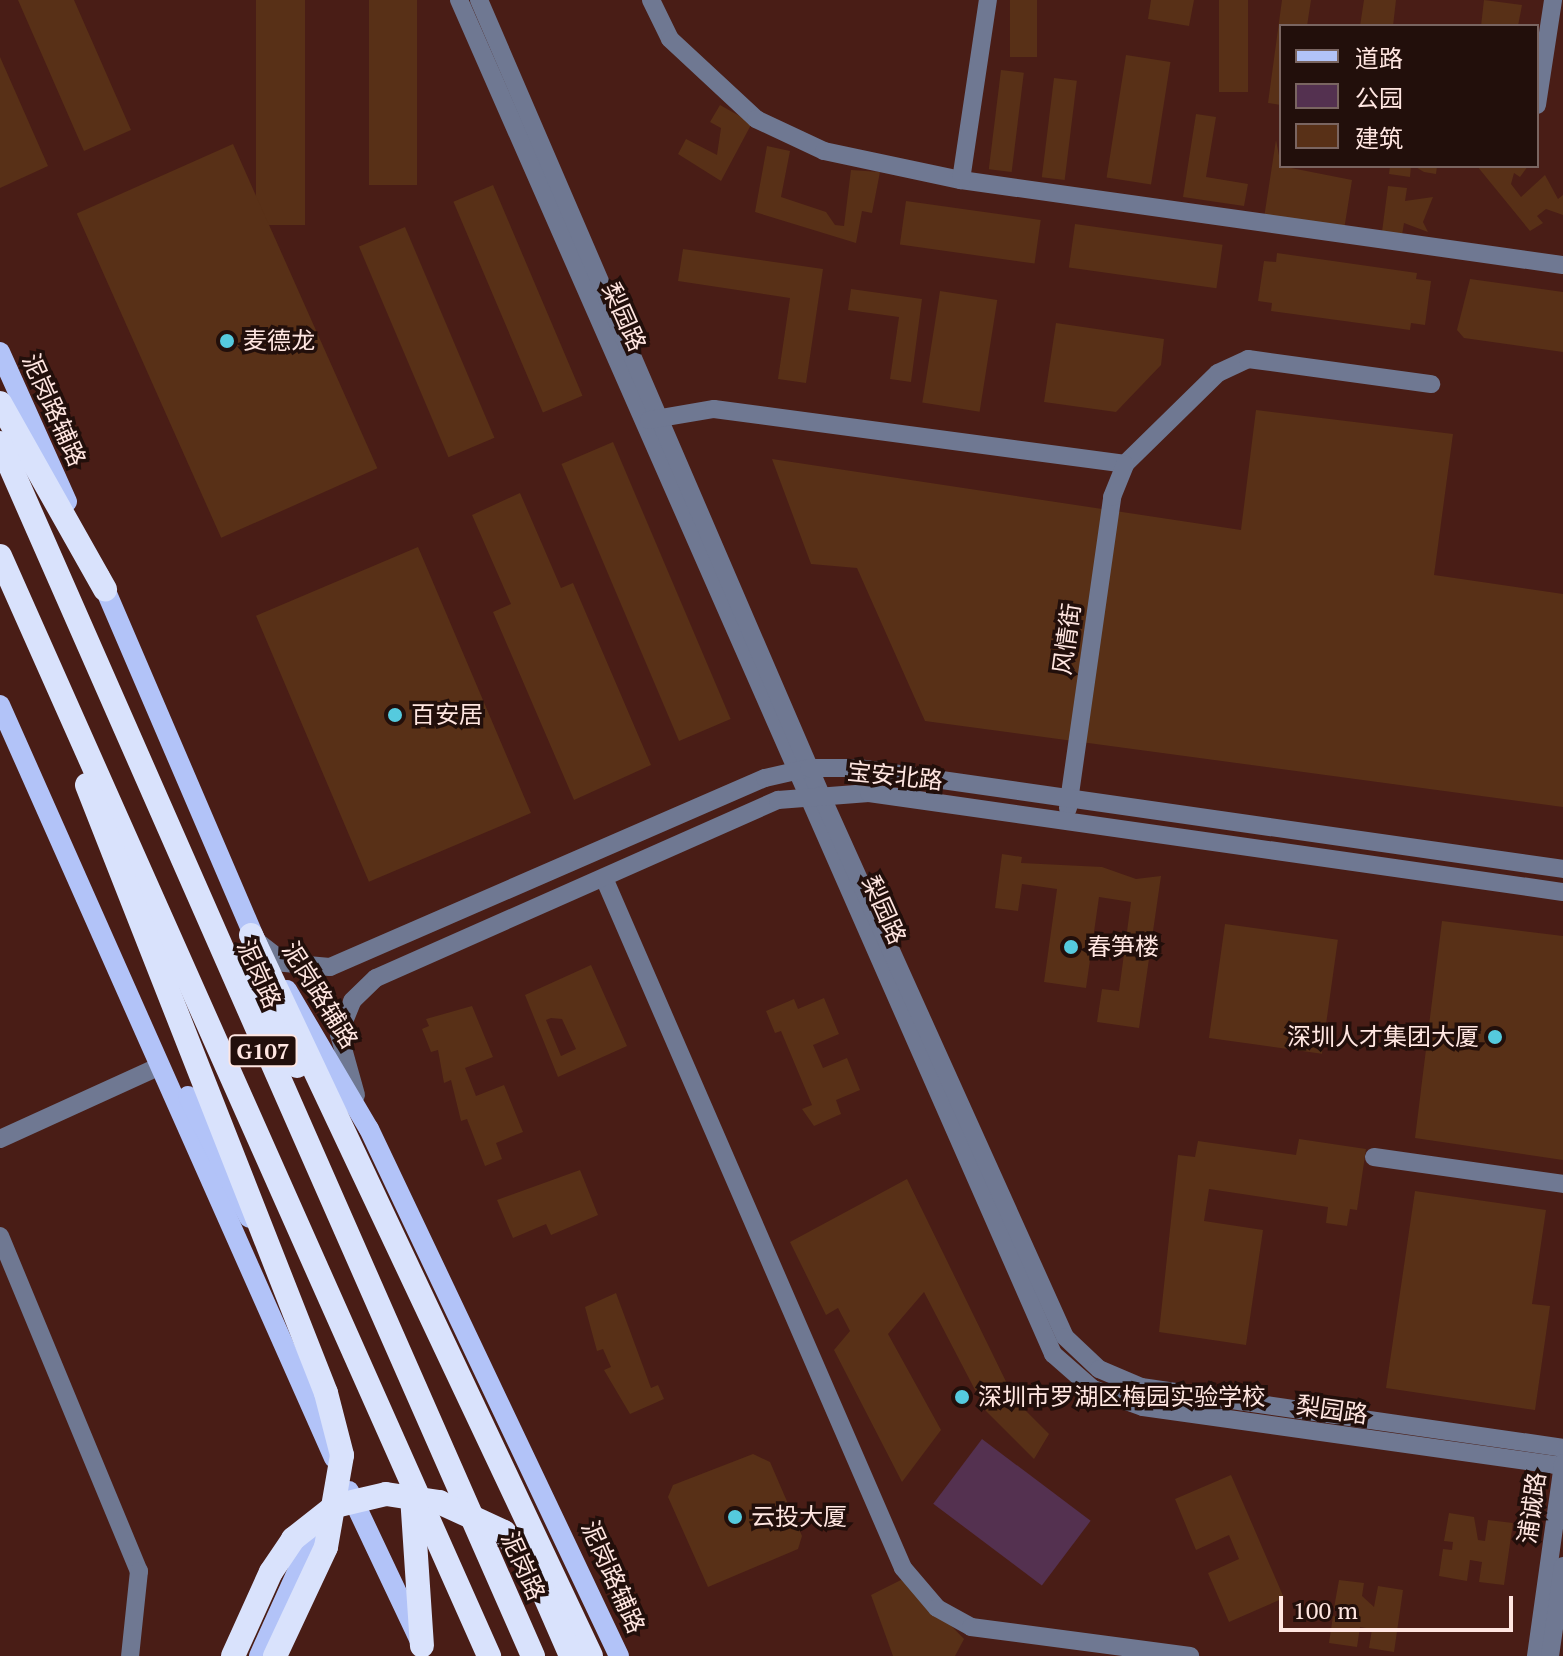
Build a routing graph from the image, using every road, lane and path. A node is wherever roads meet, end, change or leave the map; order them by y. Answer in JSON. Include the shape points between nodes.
{"nodes":[{"id":1,"x":459,"y":0,"type":"edge"},
{"id":2,"x":479,"y":0,"type":"edge"},
{"id":3,"x":651,"y":0,"type":"edge"},
{"id":4,"x":988,"y":0,"type":"edge"},
{"id":5,"x":1553,"y":0,"type":"edge"},
{"id":6,"x":1539,"y":92,"type":"edge"},
{"id":7,"x":961,"y":180,"type":"junction"},
{"id":8,"x":1563,"y":265,"type":"edge"},
{"id":9,"x":0,"y":352,"type":"edge"},
{"id":10,"x":1431,"y":384,"type":"dead end"},
{"id":11,"x":0,"y":403,"type":"edge"},
{"id":12,"x":651,"y":419,"type":"junction"},
{"id":13,"x":0,"y":443,"type":"edge"},
{"id":14,"x":1125,"y":464,"type":"junction"},
{"id":15,"x":0,"y":556,"type":"edge"},
{"id":16,"x":105,"y":589,"type":"junction"},
{"id":17,"x":0,"y":705,"type":"edge"},
{"id":18,"x":67,"y":711,"type":"junction"},
{"id":19,"x":801,"y":770,"type":"junction"},
{"id":20,"x":814,"y":796,"type":"junction"},
{"id":21,"x":1069,"y":797,"type":"junction"},
{"id":22,"x":1066,"y":822,"type":"junction"},
{"id":23,"x":1563,"y":869,"type":"edge"},
{"id":24,"x":604,"y":878,"type":"junction"},
{"id":25,"x":1563,"y":892,"type":"edge"},
{"id":26,"x":251,"y":935,"type":"junction"},
{"id":27,"x":219,"y":952,"type":"junction"},
{"id":28,"x":127,"y":989,"type":"junction"},
{"id":29,"x":160,"y":1066,"type":"junction"},
{"id":30,"x":369,"y":1129,"type":"junction"},
{"id":31,"x":0,"y":1139,"type":"edge"},
{"id":32,"x":348,"y":1151,"type":"junction"},
{"id":33,"x":1374,"y":1157,"type":"dead end"},
{"id":34,"x":1563,"y":1184,"type":"edge"},
{"id":35,"x":0,"y":1236,"type":"edge"},
{"id":36,"x":263,"y":1243,"type":"junction"},
{"id":37,"x":334,"y":1447,"type":"junction"},
{"id":38,"x":1563,"y":1448,"type":"edge"},
{"id":39,"x":1563,"y":1465,"type":"edge"},
{"id":40,"x":411,"y":1478,"type":"junction"},
{"id":41,"x":1563,"y":1566,"type":"edge"},
{"id":42,"x":424,"y":1651,"type":"edge"},
{"id":43,"x":130,"y":1656,"type":"edge"},
{"id":44,"x":233,"y":1656,"type":"edge"},
{"id":45,"x":259,"y":1656,"type":"edge"},
{"id":46,"x":275,"y":1656,"type":"edge"},
{"id":47,"x":489,"y":1656,"type":"edge"},
{"id":48,"x":533,"y":1656,"type":"edge"},
{"id":49,"x":571,"y":1656,"type":"edge"},
{"id":50,"x":591,"y":1656,"type":"edge"},
{"id":51,"x":619,"y":1656,"type":"edge"},
{"id":52,"x":1190,"y":1656,"type":"edge"},
{"id":53,"x":1536,"y":1656,"type":"edge"},
{"id":54,"x":1550,"y":1656,"type":"edge"}],
"edges":[{"from":1,"to":12,"type":"street","name":"梨园路"},
{"from":2,"to":12,"type":"street","name":"梨园路"},
{"from":3,"to":7,"type":"street","via":[[670,39],[756,119],[824,151]]},
{"from":4,"to":7,"type":"street"},
{"from":5,"to":6,"type":"street"},
{"from":7,"to":8,"type":"street"},
{"from":9,"to":16,"type":"main road","name":"泥岗路辅路"},
{"from":10,"to":14,"type":"street","via":[[1248,359],[1218,373]]},
{"from":11,"to":16,"type":"highway"},
{"from":12,"to":14,"type":"street","via":[[714,409]]},
{"from":12,"to":19,"type":"street","name":"梨园路"},
{"from":13,"to":27,"type":"highway","name":"泥岗路","number":"G107"},
{"from":14,"to":21,"type":"street","name":"风情街","via":[[1112,497]]},
{"from":15,"to":18,"type":"highway","number":"G107"},
{"from":16,"to":26,"type":"main road","name":"泥岗路辅路"},
{"from":17,"to":28,"type":"main road"},
{"from":18,"to":36,"type":"highway","via":[[100,831]]},
{"from":18,"to":40,"type":"highway","number":"G107"},
{"from":19,"to":20,"type":"street","name":"梨园路"},
{"from":19,"to":21,"type":"street","name":"宝安北路","via":[[858,768]]},
{"from":19,"to":26,"type":"street","name":"宝安北路","via":[[330,967],[285,963]]},
{"from":20,"to":22,"type":"street","name":"宝安北路","via":[[869,793]]},
{"from":20,"to":24,"type":"street","name":"宝安北路","via":[[778,800]]},
{"from":20,"to":38,"type":"street","name":"梨园路","via":[[1053,1317],[1081,1355],[1120,1380],[1159,1391]]},
{"from":20,"to":39,"type":"street","name":"梨园路","via":[[1038,1327],[1073,1374],[1143,1407]]},
{"from":21,"to":22,"type":"street","name":"风情街"},
{"from":21,"to":23,"type":"street","name":"宝安北路"},
{"from":22,"to":25,"type":"street","name":"宝安北路"},
{"from":24,"to":30,"type":"street","name":"宝安北路","via":[[361,990],[339,1034]]},
{"from":24,"to":52,"type":"street","via":[[903,1568],[937,1608],[971,1627]]},
{"from":26,"to":30,"type":"main road","name":"泥岗路辅路"},
{"from":26,"to":32,"type":"highway"},
{"from":27,"to":32,"type":"highway","via":[[245,978]]},
{"from":27,"to":48,"type":"highway","name":"泥岗路","number":"G107"},
{"from":28,"to":29,"type":"main road"},
{"from":28,"to":36,"type":"main road"},
{"from":29,"to":31,"type":"street"},
{"from":29,"to":37,"type":"main road"},
{"from":30,"to":51,"type":"main road","name":"泥岗路辅路"},
{"from":32,"to":50,"type":"highway"},
{"from":33,"to":34,"type":"street"},
{"from":35,"to":43,"type":"street","via":[[139,1571]]},
{"from":36,"to":37,"type":"highway","via":[[326,1393]]},
{"from":37,"to":42,"type":"main road"},
{"from":37,"to":45,"type":"main road","via":[[314,1539]]},
{"from":37,"to":46,"type":"highway","bridge":true,"via":[[326,1547]]},
{"from":39,"to":53,"type":"street","name":"浦诚路"},
{"from":40,"to":42,"type":"highway"},
{"from":40,"to":47,"type":"highway","number":"G107"},
{"from":41,"to":54,"type":"street","name":"浦诚路"},
{"from":44,"to":49,"type":"highway","bridge":true,"via":[[293,1539],[335,1506],[386,1494],[439,1502],[504,1532],[537,1578]]}]}
